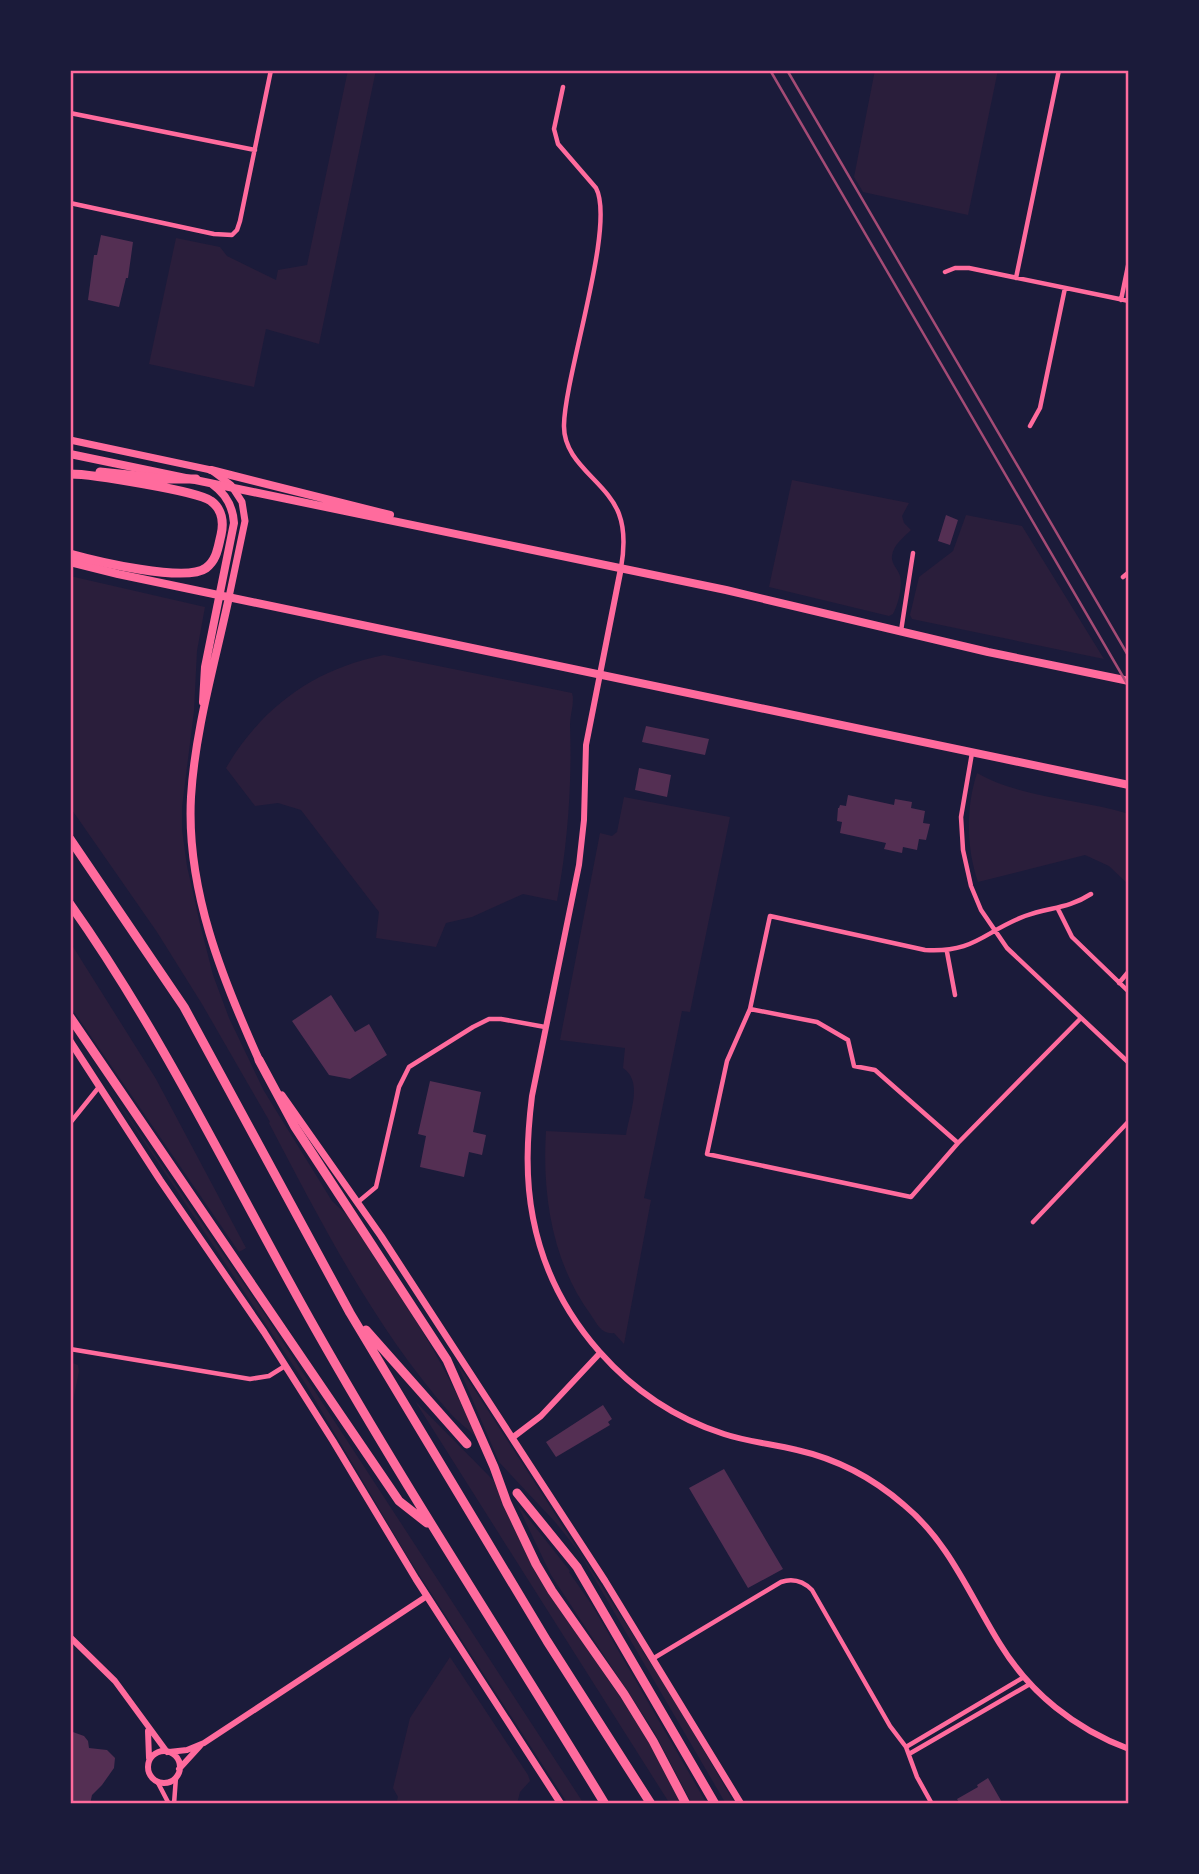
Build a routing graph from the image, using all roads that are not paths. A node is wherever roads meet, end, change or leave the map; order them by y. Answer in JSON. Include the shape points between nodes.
{"nodes":[{"id":1,"x":271,"y":70,"type":"edge"},
{"id":2,"x":1059,"y":70,"type":"edge"},
{"id":3,"x":563,"y":87,"type":"dead end"},
{"id":4,"x":70,"y":113,"type":"edge"},
{"id":5,"x":255,"y":150,"type":"junction"},
{"id":6,"x":70,"y":203,"type":"edge"},
{"id":7,"x":1129,"y":261,"type":"edge"},
{"id":8,"x":945,"y":272,"type":"dead end"},
{"id":9,"x":1016,"y":278,"type":"junction"},
{"id":10,"x":1065,"y":288,"type":"junction"},
{"id":11,"x":1121,"y":300,"type":"junction"},
{"id":12,"x":1129,"y":302,"type":"edge"},
{"id":13,"x":1030,"y":426,"type":"dead end"},
{"id":14,"x":70,"y":440,"type":"edge"},
{"id":15,"x":70,"y":454,"type":"edge"},
{"id":16,"x":211,"y":470,"type":"junction"},
{"id":17,"x":74,"y":474,"type":"edge"},
{"id":18,"x":196,"y":480,"type":"junction"},
{"id":19,"x":207,"y":482,"type":"junction"},
{"id":20,"x":233,"y":487,"type":"junction"},
{"id":21,"x":426,"y":527,"type":"junction"},
{"id":22,"x":913,"y":553,"type":"dead end"},
{"id":23,"x":70,"y":554,"type":"edge"},
{"id":24,"x":70,"y":562,"type":"edge"},
{"id":25,"x":621,"y":568,"type":"junction"},
{"id":26,"x":1129,"y":572,"type":"edge"},
{"id":27,"x":1123,"y":577,"type":"dead end"},
{"id":28,"x":219,"y":595,"type":"junction"},
{"id":29,"x":229,"y":597,"type":"junction"},
{"id":30,"x":901,"y":631,"type":"junction"},
{"id":31,"x":600,"y":674,"type":"junction"},
{"id":32,"x":1129,"y":681,"type":"edge"},
{"id":33,"x":204,"y":716,"type":"junction"},
{"id":34,"x":972,"y":752,"type":"junction"},
{"id":35,"x":1129,"y":785,"type":"edge"},
{"id":36,"x":70,"y":839,"type":"edge"},
{"id":37,"x":1091,"y":894,"type":"dead end"},
{"id":38,"x":70,"y":904,"type":"edge"},
{"id":39,"x":1058,"y":909,"type":"junction"},
{"id":40,"x":995,"y":932,"type":"junction"},
{"id":41,"x":947,"y":951,"type":"junction"},
{"id":42,"x":1129,"y":971,"type":"edge"},
{"id":43,"x":1119,"y":983,"type":"junction"},
{"id":44,"x":1129,"y":992,"type":"edge"},
{"id":45,"x":955,"y":995,"type":"dead end"},
{"id":46,"x":750,"y":1009,"type":"junction"},
{"id":47,"x":70,"y":1017,"type":"edge"},
{"id":48,"x":1081,"y":1018,"type":"junction"},
{"id":49,"x":545,"y":1027,"type":"junction"},
{"id":50,"x":70,"y":1041,"type":"edge"},
{"id":51,"x":259,"y":1060,"type":"junction"},
{"id":52,"x":1129,"y":1063,"type":"edge"},
{"id":53,"x":99,"y":1086,"type":"junction"},
{"id":54,"x":1129,"y":1121,"type":"edge"},
{"id":55,"x":70,"y":1123,"type":"edge"},
{"id":56,"x":958,"y":1143,"type":"junction"},
{"id":57,"x":358,"y":1202,"type":"junction"},
{"id":58,"x":1033,"y":1222,"type":"dead end"},
{"id":59,"x":351,"y":1313,"type":"junction"},
{"id":60,"x":70,"y":1349,"type":"edge"},
{"id":61,"x":600,"y":1353,"type":"junction"},
{"id":62,"x":286,"y":1365,"type":"junction"},
{"id":63,"x":512,"y":1437,"type":"junction"},
{"id":64,"x":467,"y":1444,"type":"dead end"},
{"id":65,"x":517,"y":1493,"type":"dead end"},
{"id":66,"x":431,"y":1526,"type":"junction"},
{"id":67,"x":427,"y":1596,"type":"junction"},
{"id":68,"x":70,"y":1637,"type":"edge"},
{"id":69,"x":654,"y":1658,"type":"junction"},
{"id":70,"x":1024,"y":1677,"type":"junction"},
{"id":71,"x":1030,"y":1685,"type":"junction"},
{"id":72,"x":145,"y":1722,"type":"junction"},
{"id":73,"x":204,"y":1743,"type":"junction"},
{"id":74,"x":906,"y":1747,"type":"junction"},
{"id":75,"x":1129,"y":1749,"type":"edge"},
{"id":76,"x":168,"y":1752,"type":"junction"},
{"id":77,"x":909,"y":1754,"type":"junction"},
{"id":78,"x":149,"y":1761,"type":"junction"},
{"id":79,"x":179,"y":1769,"type":"junction"},
{"id":80,"x":176,"y":1777,"type":"junction"},
{"id":81,"x":157,"y":1782,"type":"junction"},
{"id":82,"x":171,"y":1804,"type":"edge"},
{"id":83,"x":561,"y":1804,"type":"edge"},
{"id":84,"x":605,"y":1804,"type":"edge"},
{"id":85,"x":651,"y":1804,"type":"edge"},
{"id":86,"x":686,"y":1804,"type":"edge"},
{"id":87,"x":716,"y":1804,"type":"edge"},
{"id":88,"x":741,"y":1804,"type":"edge"},
{"id":89,"x":932,"y":1804,"type":"edge"}],
"edges":[{"from":1,"to":5,"type":"street"},
{"from":2,"to":9,"type":"street"},
{"from":3,"to":25,"type":"street","via":[[554,130],[558,144],[596,188],[602,207],[563,428],[570,452],[603,488],[619,514]]},
{"from":4,"to":5,"type":"street"},
{"from":5,"to":6,"type":"street","via":[[240,221],[232,235]]},
{"from":7,"to":11,"type":"street"},
{"from":8,"to":9,"type":"street","via":[[963,268]]},
{"from":9,"to":10,"type":"street"},
{"from":10,"to":11,"type":"street"},
{"from":10,"to":13,"type":"street","via":[[1040,408]]},
{"from":11,"to":12,"type":"street"},
{"from":14,"to":16,"type":"main road"},
{"from":15,"to":18,"type":"highway"},
{"from":16,"to":20,"type":"main road"},
{"from":16,"to":21,"type":"highway","via":[[346,502]]},
{"from":17,"to":18,"type":"highway","via":[[94,471]]},
{"from":17,"to":23,"type":"highway","via":[[206,497],[218,509],[222,527],[213,561],[196,573],[125,567]]},
{"from":18,"to":19,"type":"highway"},
{"from":19,"to":20,"type":"highway"},
{"from":19,"to":28,"type":"highway","via":[[227,499],[233,517]]},
{"from":20,"to":21,"type":"highway"},
{"from":20,"to":29,"type":"main road","via":[[242,502],[245,522]]},
{"from":21,"to":25,"type":"highway"},
{"from":22,"to":30,"type":"street"},
{"from":24,"to":28,"type":"highway"},
{"from":25,"to":30,"type":"highway"},
{"from":25,"to":31,"type":"street"},
{"from":26,"to":27,"type":"street"},
{"from":28,"to":29,"type":"highway"},
{"from":28,"to":33,"type":"highway","via":[[205,667]]},
{"from":29,"to":31,"type":"highway"},
{"from":29,"to":33,"type":"highway"},
{"from":30,"to":32,"type":"highway"},
{"from":31,"to":34,"type":"highway"},
{"from":31,"to":49,"type":"street","via":[[586,745],[581,850]]},
{"from":33,"to":51,"type":"highway","via":[[191,798],[194,865],[218,957]]},
{"from":34,"to":35,"type":"highway"},
{"from":34,"to":40,"type":"street","via":[[961,817],[963,850],[971,886]]},
{"from":36,"to":59,"type":"highway","via":[[184,1007]]},
{"from":37,"to":39,"type":"street"},
{"from":38,"to":66,"type":"highway","via":[[151,1029],[316,1330]]},
{"from":39,"to":40,"type":"street","via":[[1026,915]]},
{"from":39,"to":43,"type":"street","via":[[1072,937]]},
{"from":40,"to":41,"type":"street"},
{"from":40,"to":48,"type":"street"},
{"from":41,"to":45,"type":"street"},
{"from":41,"to":46,"type":"street","via":[[770,916]]},
{"from":42,"to":43,"type":"street"},
{"from":43,"to":44,"type":"street"},
{"from":46,"to":56,"type":"street","via":[[817,1022],[848,1040],[854,1066],[875,1070]]},
{"from":46,"to":56,"type":"street","via":[[727,1061],[707,1154],[911,1198]]},
{"from":47,"to":66,"type":"highway","via":[[399,1501]]},
{"from":48,"to":52,"type":"street"},
{"from":48,"to":56,"type":"street"},
{"from":49,"to":57,"type":"street","via":[[489,1019],[410,1068],[399,1087],[376,1187]]},
{"from":49,"to":61,"type":"street","via":[[528,1126],[533,1218],[555,1283]]},
{"from":50,"to":53,"type":"main road"},
{"from":51,"to":57,"type":"main road"},
{"from":51,"to":86,"type":"highway","via":[[295,1127],[447,1360],[536,1564],[624,1693]]},
{"from":53,"to":55,"type":"street"},
{"from":53,"to":62,"type":"main road"},
{"from":54,"to":58,"type":"street"},
{"from":57,"to":63,"type":"main road"},
{"from":59,"to":64,"type":"highway"},
{"from":59,"to":85,"type":"highway","via":[[540,1630]]},
{"from":60,"to":62,"type":"street","via":[[250,1380]]},
{"from":61,"to":63,"type":"street","via":[[541,1416]]},
{"from":61,"to":70,"type":"street","via":[[637,1388],[690,1420],[726,1435],[821,1457],[887,1491],[937,1538]]},
{"from":62,"to":67,"type":"main road"},
{"from":63,"to":69,"type":"main road"},
{"from":65,"to":87,"type":"highway","via":[[577,1567]]},
{"from":66,"to":84,"type":"highway"},
{"from":67,"to":73,"type":"street"},
{"from":67,"to":83,"type":"main road"},
{"from":68,"to":72,"type":"street","via":[[115,1681]]},
{"from":69,"to":74,"type":"street","via":[[781,1582],[804,1583]]},
{"from":69,"to":88,"type":"main road"},
{"from":70,"to":71,"type":"street"},
{"from":70,"to":74,"type":"street"},
{"from":71,"to":75,"type":"street","via":[[1074,1722]]},
{"from":71,"to":77,"type":"street"},
{"from":72,"to":76,"type":"street"},
{"from":72,"to":78,"type":"street"},
{"from":73,"to":76,"type":"street"},
{"from":73,"to":79,"type":"street"},
{"from":74,"to":77,"type":"street"},
{"from":76,"to":78,"type":"street","via":[[158,1752]]},
{"from":76,"to":79,"type":"street","via":[[178,1761]]},
{"from":77,"to":89,"type":"street"},
{"from":78,"to":81,"type":"street","via":[[150,1775]]},
{"from":79,"to":80,"type":"street"},
{"from":80,"to":81,"type":"street","via":[[167,1783]]},
{"from":80,"to":82,"type":"street"},
{"from":81,"to":82,"type":"street"}]}
